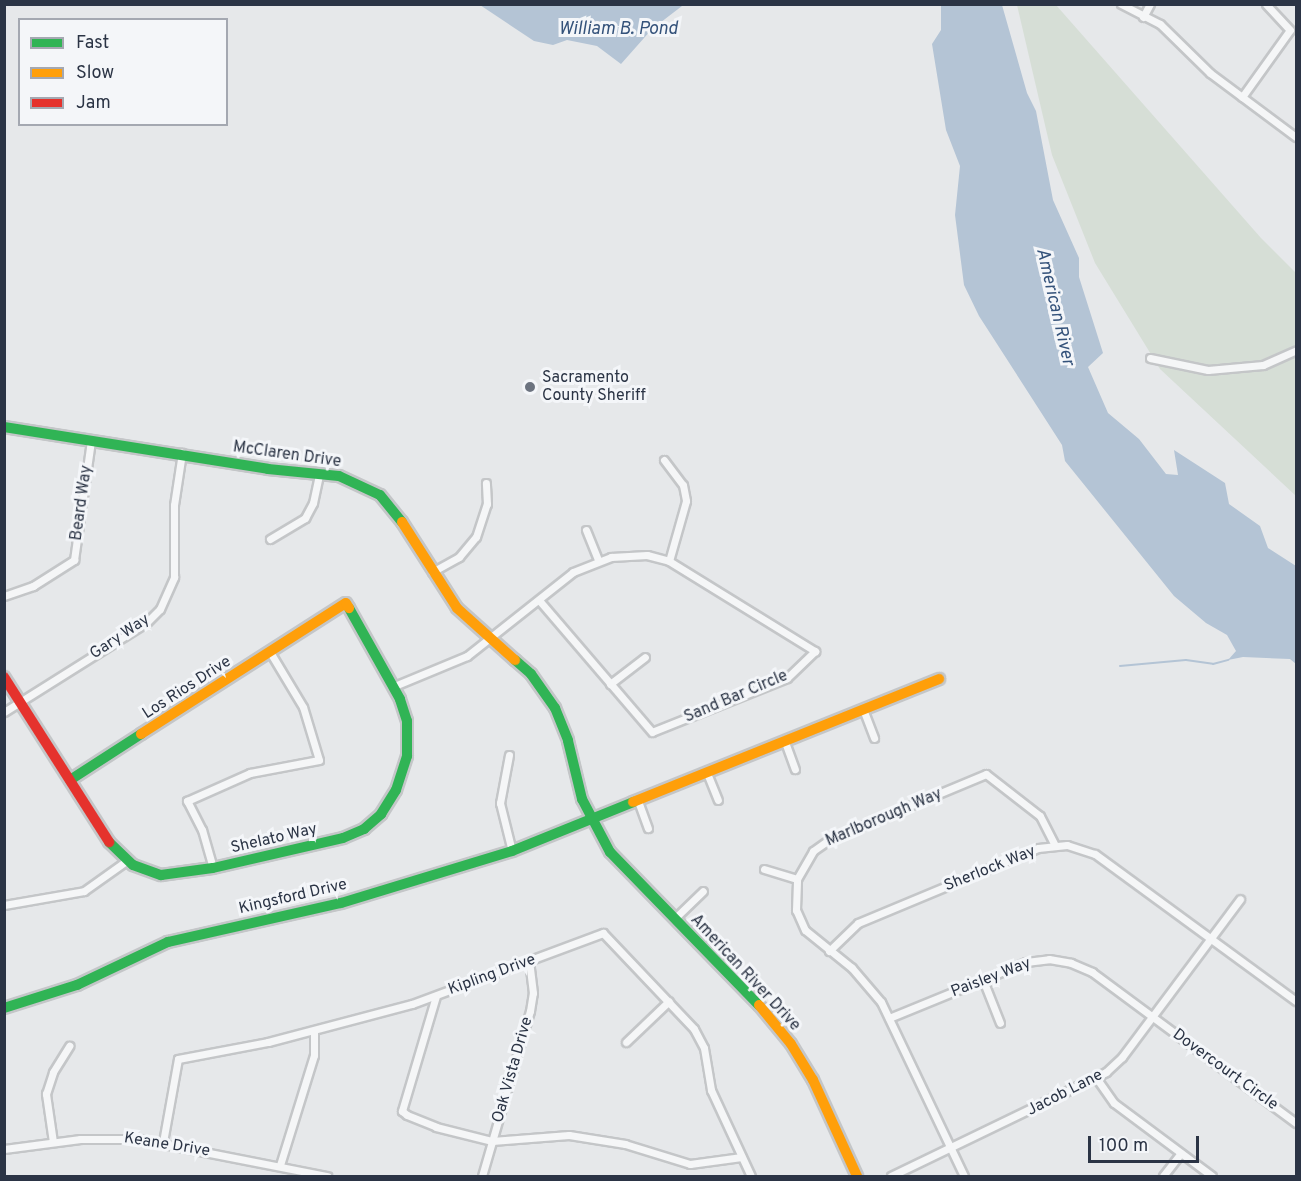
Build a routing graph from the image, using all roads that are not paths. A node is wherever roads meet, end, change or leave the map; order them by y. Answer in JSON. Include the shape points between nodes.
{"nodes":[{"id":1,"x":1121,"y":4,"type":"edge"},
{"id":2,"x":1150,"y":4,"type":"edge"},
{"id":3,"x":1266,"y":4,"type":"edge"},
{"id":4,"x":1143,"y":17,"type":"junction"},
{"id":5,"x":1242,"y":97,"type":"junction"},
{"id":6,"x":1296,"y":137,"type":"edge"},
{"id":7,"x":1296,"y":350,"type":"edge"},
{"id":8,"x":1150,"y":358,"type":"dead end"},
{"id":9,"x":4,"y":427,"type":"edge"},
{"id":10,"x":91,"y":440,"type":"junction"},
{"id":11,"x":182,"y":453,"type":"junction"},
{"id":12,"x":664,"y":460,"type":"dead end"},
{"id":13,"x":319,"y":474,"type":"junction"},
{"id":14,"x":486,"y":483,"type":"dead end"},
{"id":15,"x":586,"y":530,"type":"dead end"},
{"id":16,"x":270,"y":539,"type":"dead end"},
{"id":17,"x":598,"y":559,"type":"junction"},
{"id":18,"x":669,"y":561,"type":"junction"},
{"id":19,"x":432,"y":572,"type":"junction"},
{"id":20,"x":4,"y":596,"type":"edge"},
{"id":21,"x":539,"y":600,"type":"junction"},
{"id":22,"x":320,"y":620,"type":"joint"},
{"id":23,"x":491,"y":641,"type":"junction"},
{"id":24,"x":270,"y":652,"type":"junction"},
{"id":25,"x":645,"y":657,"type":"dead end"},
{"id":26,"x":4,"y":677,"type":"edge"},
{"id":27,"x":939,"y":679,"type":"dead end"},
{"id":28,"x":610,"y":684,"type":"junction"},
{"id":29,"x":392,"y":687,"type":"junction"},
{"id":30,"x":20,"y":702,"type":"junction"},
{"id":31,"x":863,"y":710,"type":"junction"},
{"id":32,"x":4,"y":712,"type":"edge"},
{"id":33,"x":874,"y":738,"type":"dead end"},
{"id":34,"x":785,"y":742,"type":"junction"},
{"id":35,"x":509,"y":755,"type":"dead end"},
{"id":36,"x":795,"y":769,"type":"dead end"},
{"id":37,"x":707,"y":773,"type":"junction"},
{"id":38,"x":70,"y":780,"type":"junction"},
{"id":39,"x":718,"y":800,"type":"dead end"},
{"id":40,"x":638,"y":801,"type":"junction"},
{"id":41,"x":591,"y":820,"type":"junction"},
{"id":42,"x":648,"y":828,"type":"dead end"},
{"id":43,"x":1055,"y":845,"type":"junction"},
{"id":44,"x":512,"y":851,"type":"junction"},
{"id":45,"x":126,"y":861,"type":"junction"},
{"id":46,"x":213,"y":868,"type":"junction"},
{"id":47,"x":764,"y":869,"type":"dead end"},
{"id":48,"x":797,"y":879,"type":"junction"},
{"id":49,"x":704,"y":891,"type":"dead end"},
{"id":50,"x":1240,"y":899,"type":"dead end"},
{"id":51,"x":4,"y":905,"type":"edge"},
{"id":52,"x":674,"y":919,"type":"junction"},
{"id":53,"x":1211,"y":939,"type":"junction"},
{"id":54,"x":829,"y":951,"type":"junction"},
{"id":55,"x":529,"y":963,"type":"junction"},
{"id":56,"x":982,"y":980,"type":"junction"},
{"id":57,"x":436,"y":996,"type":"junction"},
{"id":58,"x":669,"y":1001,"type":"junction"},
{"id":59,"x":1296,"y":1001,"type":"edge"},
{"id":60,"x":4,"y":1008,"type":"edge"},
{"id":61,"x":1153,"y":1017,"type":"junction"},
{"id":62,"x":890,"y":1018,"type":"junction"},
{"id":63,"x":1000,"y":1023,"type":"dead end"},
{"id":64,"x":314,"y":1031,"type":"junction"},
{"id":65,"x":626,"y":1042,"type":"dead end"},
{"id":66,"x":69,"y":1046,"type":"dead end"},
{"id":67,"x":1097,"y":1079,"type":"junction"},
{"id":68,"x":1296,"y":1123,"type":"edge"},
{"id":69,"x":53,"y":1142,"type":"junction"},
{"id":70,"x":163,"y":1142,"type":"junction"},
{"id":71,"x":492,"y":1142,"type":"junction"},
{"id":72,"x":4,"y":1149,"type":"edge"},
{"id":73,"x":951,"y":1149,"type":"junction"},
{"id":74,"x":1181,"y":1153,"type":"junction"},
{"id":75,"x":742,"y":1157,"type":"junction"},
{"id":76,"x":280,"y":1165,"type":"junction"},
{"id":77,"x":327,"y":1176,"type":"edge"},
{"id":78,"x":482,"y":1176,"type":"edge"},
{"id":79,"x":751,"y":1176,"type":"edge"},
{"id":80,"x":857,"y":1176,"type":"edge"},
{"id":81,"x":891,"y":1176,"type":"edge"},
{"id":82,"x":964,"y":1176,"type":"edge"},
{"id":83,"x":1163,"y":1176,"type":"edge"},
{"id":84,"x":1212,"y":1176,"type":"edge"}],
"edges":[{"from":1,"to":4,"type":"street"},
{"from":2,"to":4,"type":"street"},
{"from":3,"to":5,"type":"street","via":[[1290,30]]},
{"from":4,"to":5,"type":"street","via":[[1160,24],[1210,73]]},
{"from":5,"to":6,"type":"street"},
{"from":7,"to":8,"type":"street","via":[[1263,365],[1208,370]]},
{"from":9,"to":10,"type":"street","name":"McClaren Drive"},
{"from":10,"to":11,"type":"street","name":"McClaren Drive"},
{"from":10,"to":20,"type":"street","name":"Beard Way","via":[[74,560],[33,586]]},
{"from":11,"to":13,"type":"street","name":"McClaren Drive"},
{"from":11,"to":30,"type":"street","name":"Gary Way","via":[[174,505],[174,577],[166,599],[147,622]]},
{"from":12,"to":18,"type":"street","via":[[683,484],[686,501]]},
{"from":13,"to":16,"type":"street","via":[[313,503],[305,518]]},
{"from":13,"to":19,"type":"street","name":"McClaren Drive","via":[[352,479],[380,495],[398,515]]},
{"from":14,"to":19,"type":"street","via":[[487,504],[476,537],[459,557]]},
{"from":15,"to":17,"type":"street"},
{"from":17,"to":18,"type":"street","name":"Sand Bar Circle","via":[[647,555]]},
{"from":17,"to":21,"type":"street","name":"Sand Bar Circle","via":[[573,572]]},
{"from":18,"to":28,"type":"street","name":"Sand Bar Circle","via":[[815,651],[787,678],[652,732]]},
{"from":19,"to":23,"type":"street","name":"McClaren Drive","via":[[457,608]]},
{"from":21,"to":23,"type":"street"},
{"from":21,"to":28,"type":"street","name":"Sand Bar Circle"},
{"from":22,"to":24,"type":"street","name":"Los Rios Drive"},
{"from":22,"to":29,"type":"street","name":"Shelato Way","via":[[346,603]]},
{"from":23,"to":29,"type":"street","via":[[467,656]]},
{"from":23,"to":41,"type":"street","name":"American River Drive","via":[[531,674],[555,708]]},
{"from":24,"to":38,"type":"street","name":"Los Rios Drive"},
{"from":24,"to":46,"type":"street","via":[[303,707],[319,760],[250,773],[187,801],[202,830]]},
{"from":25,"to":28,"type":"street"},
{"from":26,"to":30,"type":"street","name":"Shelato Way"},
{"from":27,"to":31,"type":"street","name":"Kingsford Drive"},
{"from":29,"to":46,"type":"street","name":"Shelato Way","via":[[404,710],[409,745],[396,790],[381,814],[364,829],[343,838]]},
{"from":30,"to":32,"type":"street","name":"Gary Way"},
{"from":30,"to":38,"type":"street","name":"Shelato Way"},
{"from":31,"to":33,"type":"street"},
{"from":31,"to":34,"type":"street","name":"Kingsford Drive"},
{"from":34,"to":36,"type":"street"},
{"from":34,"to":37,"type":"street","name":"Kingsford Drive"},
{"from":35,"to":44,"type":"street","via":[[500,803]]},
{"from":37,"to":39,"type":"street"},
{"from":37,"to":40,"type":"street","name":"Kingsford Drive"},
{"from":38,"to":45,"type":"street","name":"Shelato Way"},
{"from":40,"to":41,"type":"street","name":"Kingsford Drive"},
{"from":40,"to":42,"type":"street"},
{"from":41,"to":44,"type":"street","name":"Kingsford Drive"},
{"from":41,"to":52,"type":"street","name":"American River Drive","via":[[622,867]]},
{"from":43,"to":48,"type":"street","name":"Marlborough Way","via":[[1040,816],[986,774],[830,839],[813,851]]},
{"from":43,"to":53,"type":"street","name":"Sherlock Way","via":[[1095,854]]},
{"from":43,"to":54,"type":"street","name":"Sherlock Way","via":[[1038,848],[858,923]]},
{"from":44,"to":60,"type":"street","name":"Kingsford Drive","via":[[341,903],[168,942],[77,985]]},
{"from":45,"to":46,"type":"street","name":"Shelato Way","via":[[161,875]]},
{"from":45,"to":51,"type":"street","via":[[84,891]]},
{"from":47,"to":48,"type":"street"},
{"from":48,"to":54,"type":"street","via":[[795,900],[800,920],[812,938]]},
{"from":49,"to":52,"type":"street","name":"American River Drive"},
{"from":50,"to":53,"type":"street","name":"Jacob Lane"},
{"from":52,"to":80,"type":"street","name":"American River Drive","via":[[762,1008],[791,1044],[813,1080]]},
{"from":53,"to":59,"type":"street"},
{"from":53,"to":61,"type":"street","name":"Jacob Lane"},
{"from":54,"to":62,"type":"street","via":[[863,978]]},
{"from":55,"to":57,"type":"street","name":"Kipling Drive"},
{"from":55,"to":58,"type":"street","name":"Kipling Drive","via":[[603,933]]},
{"from":55,"to":71,"type":"street","name":"Oak Vista Drive","via":[[533,993],[530,1011]]},
{"from":56,"to":61,"type":"street","name":"Paisley Way","via":[[1026,962],[1060,960],[1092,972]]},
{"from":56,"to":62,"type":"street","name":"Paisley Way"},
{"from":56,"to":63,"type":"street"},
{"from":57,"to":64,"type":"street","name":"Kipling Drive"},
{"from":57,"to":71,"type":"street","via":[[402,1111],[436,1127]]},
{"from":58,"to":65,"type":"street"},
{"from":58,"to":75,"type":"street","name":"Kipling Drive","via":[[700,1038],[711,1090]]},
{"from":61,"to":67,"type":"street","name":"Jacob Lane","via":[[1122,1057]]},
{"from":61,"to":68,"type":"street","name":"Dovercourt Circle"},
{"from":62,"to":73,"type":"street"},
{"from":64,"to":70,"type":"street","name":"Kipling Drive","via":[[178,1059]]},
{"from":64,"to":76,"type":"street","via":[[314,1055]]},
{"from":66,"to":69,"type":"street","via":[[53,1072],[46,1094]]},
{"from":67,"to":73,"type":"street","name":"Jacob Lane"},
{"from":67,"to":74,"type":"street","via":[[1114,1103]]},
{"from":69,"to":70,"type":"street","name":"Keane Drive","via":[[118,1137]]},
{"from":69,"to":72,"type":"street","name":"Keane Drive"},
{"from":70,"to":76,"type":"street","name":"Keane Drive"},
{"from":71,"to":75,"type":"street","via":[[569,1135],[625,1144],[690,1164]]},
{"from":71,"to":78,"type":"street","name":"Oak Vista Drive"},
{"from":73,"to":81,"type":"street","name":"Jacob Lane"},
{"from":73,"to":82,"type":"street"},
{"from":74,"to":83,"type":"street"},
{"from":74,"to":84,"type":"street"},
{"from":75,"to":79,"type":"street","name":"Kipling Drive"},
{"from":76,"to":77,"type":"street","name":"Keane Drive"}]}
